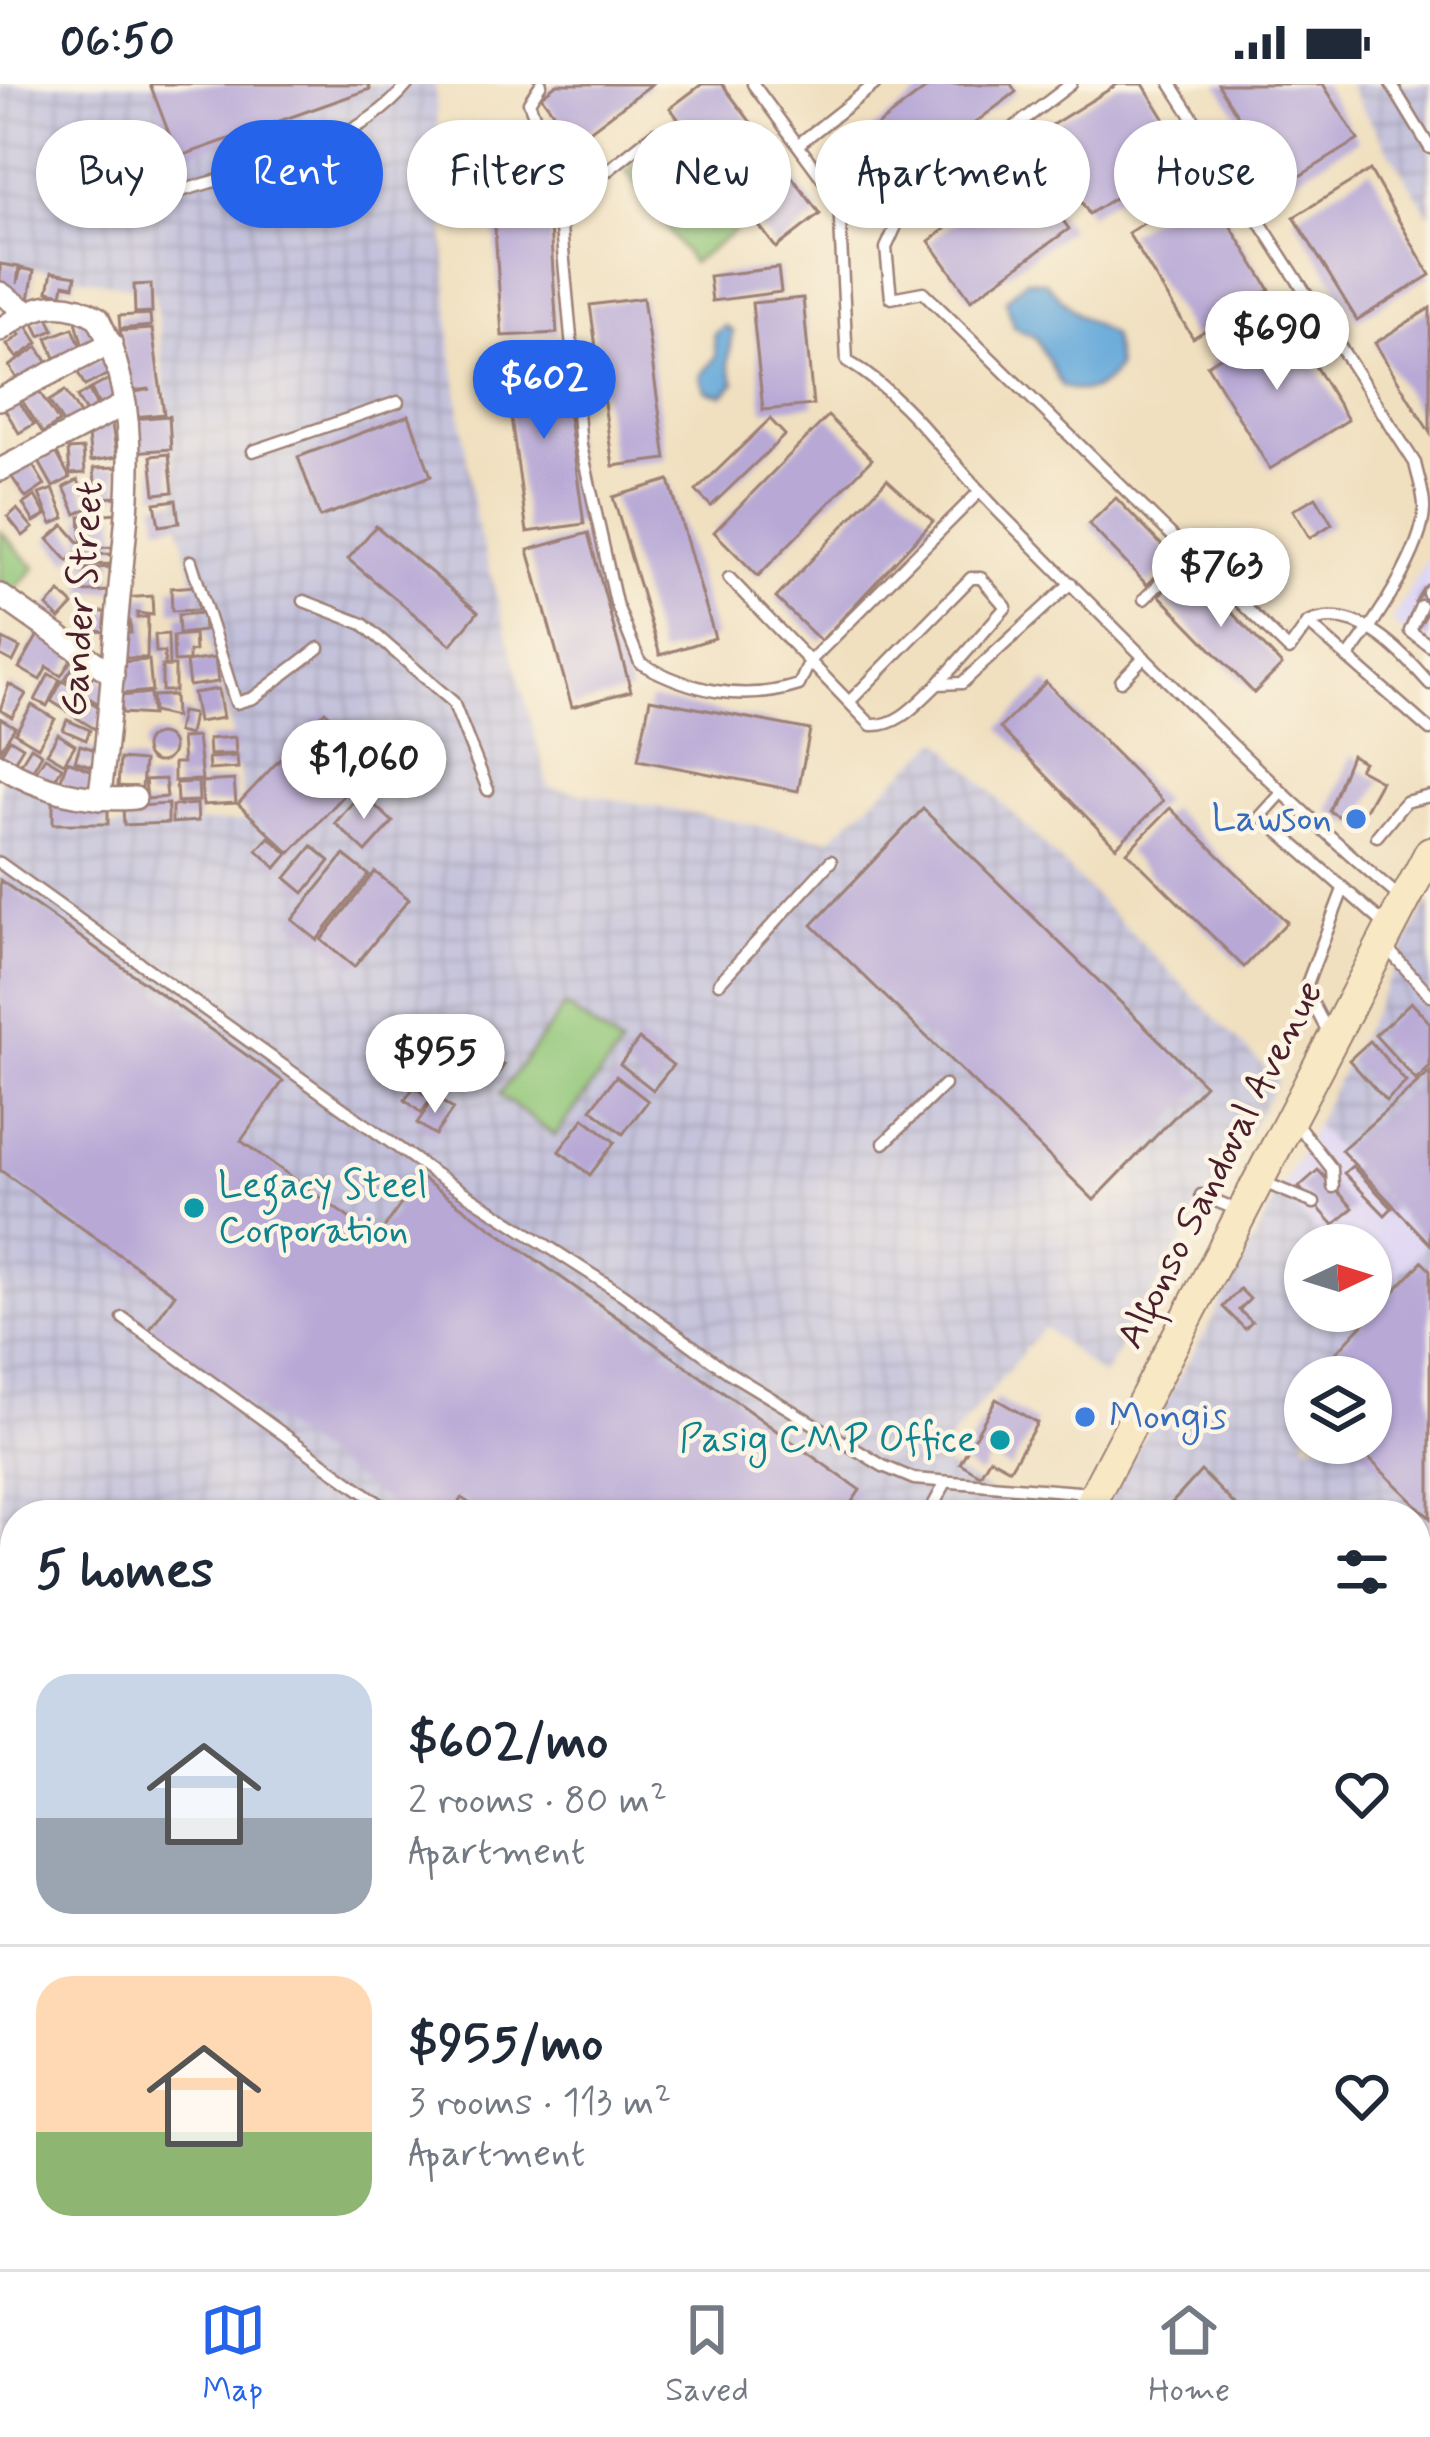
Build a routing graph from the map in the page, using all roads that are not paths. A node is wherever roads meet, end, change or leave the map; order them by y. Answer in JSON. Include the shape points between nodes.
{"nodes":[{"id":1,"x":407,"y":84,"type":"edge"},
{"id":2,"x":541,"y":84,"type":"edge"},
{"id":3,"x":753,"y":84,"type":"edge"},
{"id":4,"x":875,"y":84,"type":"edge"},
{"id":5,"x":1071,"y":84,"type":"edge"},
{"id":6,"x":1171,"y":84,"type":"edge"},
{"id":7,"x":1391,"y":84,"type":"edge"},
{"id":8,"x":536,"y":120,"type":"edge"},
{"id":9,"x":800,"y":143,"type":"junction"},
{"id":10,"x":1430,"y":148,"type":"edge"},
{"id":11,"x":632,"y":152,"type":"edge"},
{"id":12,"x":608,"y":171,"type":"edge"},
{"id":13,"x":187,"y":189,"type":"edge"},
{"id":14,"x":561,"y":228,"type":"edge"},
{"id":15,"x":0,"y":293,"type":"edge"},
{"id":16,"x":26,"y":310,"type":"junction"},
{"id":17,"x":0,"y":330,"type":"edge"},
{"id":18,"x":111,"y":343,"type":"junction"},
{"id":19,"x":0,"y":399,"type":"edge"},
{"id":20,"x":398,"y":402,"type":"dead end"},
{"id":21,"x":125,"y":404,"type":"junction"},
{"id":22,"x":254,"y":451,"type":"dead end"},
{"id":23,"x":0,"y":470,"type":"edge"},
{"id":24,"x":980,"y":492,"type":"junction"},
{"id":25,"x":1188,"y":556,"type":"junction"},
{"id":26,"x":191,"y":561,"type":"dead end"},
{"id":27,"x":729,"y":578,"type":"dead end"},
{"id":28,"x":1071,"y":584,"type":"junction"},
{"id":29,"x":0,"y":595,"type":"edge"},
{"id":30,"x":1144,"y":599,"type":"dead end"},
{"id":31,"x":304,"y":602,"type":"dead end"},
{"id":32,"x":1420,"y":606,"type":"dead end"},
{"id":33,"x":1308,"y":623,"type":"junction"},
{"id":34,"x":1371,"y":626,"type":"junction"},
{"id":35,"x":1430,"y":646,"type":"edge"},
{"id":36,"x":320,"y":648,"type":"dead end"},
{"id":37,"x":1349,"y":655,"type":"junction"},
{"id":38,"x":1144,"y":657,"type":"junction"},
{"id":39,"x":810,"y":661,"type":"junction"},
{"id":40,"x":113,"y":675,"type":"junction"},
{"id":41,"x":1121,"y":681,"type":"dead end"},
{"id":42,"x":1430,"y":683,"type":"edge"},
{"id":43,"x":938,"y":684,"type":"junction"},
{"id":44,"x":849,"y":701,"type":"junction"},
{"id":45,"x":1430,"y":730,"type":"edge"},
{"id":46,"x":0,"y":765,"type":"edge"},
{"id":47,"x":488,"y":790,"type":"dead end"},
{"id":48,"x":1281,"y":794,"type":"junction"},
{"id":49,"x":1430,"y":796,"type":"edge"},
{"id":50,"x":136,"y":798,"type":"dead end"},
{"id":51,"x":99,"y":799,"type":"junction"},
{"id":52,"x":1377,"y":836,"type":"dead end"},
{"id":53,"x":1331,"y":839,"type":"junction"},
{"id":54,"x":1430,"y":852,"type":"edge"},
{"id":55,"x":831,"y":861,"type":"dead end"},
{"id":56,"x":0,"y":863,"type":"edge"},
{"id":57,"x":1312,"y":864,"type":"junction"},
{"id":58,"x":1342,"y":892,"type":"junction"},
{"id":59,"x":1391,"y":924,"type":"junction"},
{"id":60,"x":719,"y":983,"type":"dead end"},
{"id":61,"x":1430,"y":995,"type":"edge"},
{"id":62,"x":1330,"y":1038,"type":"junction"},
{"id":63,"x":944,"y":1085,"type":"dead end"},
{"id":64,"x":1291,"y":1115,"type":"junction"},
{"id":65,"x":884,"y":1143,"type":"dead end"},
{"id":66,"x":1258,"y":1179,"type":"junction"},
{"id":67,"x":1334,"y":1187,"type":"dead end"},
{"id":68,"x":1201,"y":1195,"type":"dead end"},
{"id":69,"x":1314,"y":1203,"type":"dead end"},
{"id":70,"x":1241,"y":1212,"type":"junction"},
{"id":71,"x":123,"y":1318,"type":"dead end"},
{"id":72,"x":946,"y":1482,"type":"junction"},
{"id":73,"x":374,"y":1500,"type":"edge"},
{"id":74,"x":936,"y":1500,"type":"edge"},
{"id":75,"x":1063,"y":1500,"type":"edge"},
{"id":76,"x":1091,"y":1500,"type":"edge"}],
"edges":[{"from":1,"to":13,"type":"lane","via":[[351,133]]},
{"from":2,"to":8,"type":"lane","via":[[529,102]]},
{"from":3,"to":9,"type":"lane"},
{"from":4,"to":9,"type":"lane"},
{"from":5,"to":25,"type":"lane","via":[[902,213],[886,248],[891,298],[923,292]]},
{"from":6,"to":34,"type":"lane","via":[[1415,463],[1422,527]]},
{"from":7,"to":10,"type":"lane"},
{"from":9,"to":24,"type":"lane","via":[[844,219],[847,361],[882,386]]},
{"from":11,"to":12,"type":"lane"},
{"from":14,"to":39,"type":"lane","via":[[581,446],[616,603],[640,664],[705,692],[773,693],[799,685]]},
{"from":15,"to":16,"type":"street"},
{"from":16,"to":17,"type":"street"},
{"from":16,"to":18,"type":"street","via":[[62,302],[88,312]]},
{"from":18,"to":19,"type":"street"},
{"from":18,"to":21,"type":"street","name":"Gander Street"},
{"from":20,"to":22,"type":"lane"},
{"from":21,"to":23,"type":"street"},
{"from":21,"to":40,"type":"street","name":"Gander Street","via":[[131,517]]},
{"from":24,"to":28,"type":"lane"},
{"from":24,"to":39,"type":"lane"},
{"from":25,"to":30,"type":"lane"},
{"from":25,"to":33,"type":"lane","via":[[1289,650]]},
{"from":26,"to":36,"type":"lane","via":[[236,704]]},
{"from":27,"to":39,"type":"lane"},
{"from":28,"to":38,"type":"lane"},
{"from":28,"to":43,"type":"lane","via":[[962,683]]},
{"from":29,"to":40,"type":"street"},
{"from":31,"to":47,"type":"lane","via":[[363,624],[453,702]]},
{"from":32,"to":35,"type":"lane","via":[[1410,632]]},
{"from":33,"to":34,"type":"lane","via":[[1328,616]]},
{"from":33,"to":37,"type":"lane"},
{"from":34,"to":37,"type":"lane"},
{"from":34,"to":42,"type":"lane"},
{"from":37,"to":45,"type":"lane"},
{"from":38,"to":41,"type":"lane"},
{"from":38,"to":48,"type":"lane"},
{"from":39,"to":44,"type":"lane"},
{"from":40,"to":51,"type":"street","name":"Gander Street"},
{"from":43,"to":44,"type":"lane","via":[[883,726]]},
{"from":43,"to":44,"type":"lane","via":[[1006,608],[981,578],[970,578]]},
{"from":46,"to":51,"type":"street","via":[[38,785]]},
{"from":48,"to":53,"type":"lane"},
{"from":48,"to":57,"type":"lane","via":[[1261,816]]},
{"from":49,"to":52,"type":"lane","via":[[1405,802]]},
{"from":50,"to":51,"type":"street"},
{"from":53,"to":57,"type":"lane"},
{"from":53,"to":59,"type":"lane"},
{"from":54,"to":59,"type":"main road","name":"Alfonso Sandoval Avenue"},
{"from":55,"to":60,"type":"lane"},
{"from":56,"to":72,"type":"lane","via":[[728,1372],[883,1466]]},
{"from":57,"to":58,"type":"lane"},
{"from":58,"to":59,"type":"lane"},
{"from":58,"to":62,"type":"lane","via":[[1305,988]]},
{"from":59,"to":61,"type":"lane"},
{"from":59,"to":62,"type":"main road","name":"Alfonso Sandoval Avenue"},
{"from":62,"to":64,"type":"main road","name":"Alfonso Sandoval Avenue"},
{"from":63,"to":65,"type":"lane"},
{"from":64,"to":66,"type":"main road","name":"Alfonso Sandoval Avenue"},
{"from":64,"to":67,"type":"lane","via":[[1332,1169]]},
{"from":66,"to":69,"type":"lane"},
{"from":66,"to":70,"type":"main road","name":"Alfonso Sandoval Avenue"},
{"from":68,"to":70,"type":"lane"},
{"from":70,"to":76,"type":"main road","name":"Alfonso Sandoval Avenue"},
{"from":71,"to":73,"type":"lane"},
{"from":72,"to":74,"type":"lane"},
{"from":72,"to":75,"type":"lane"}]}
